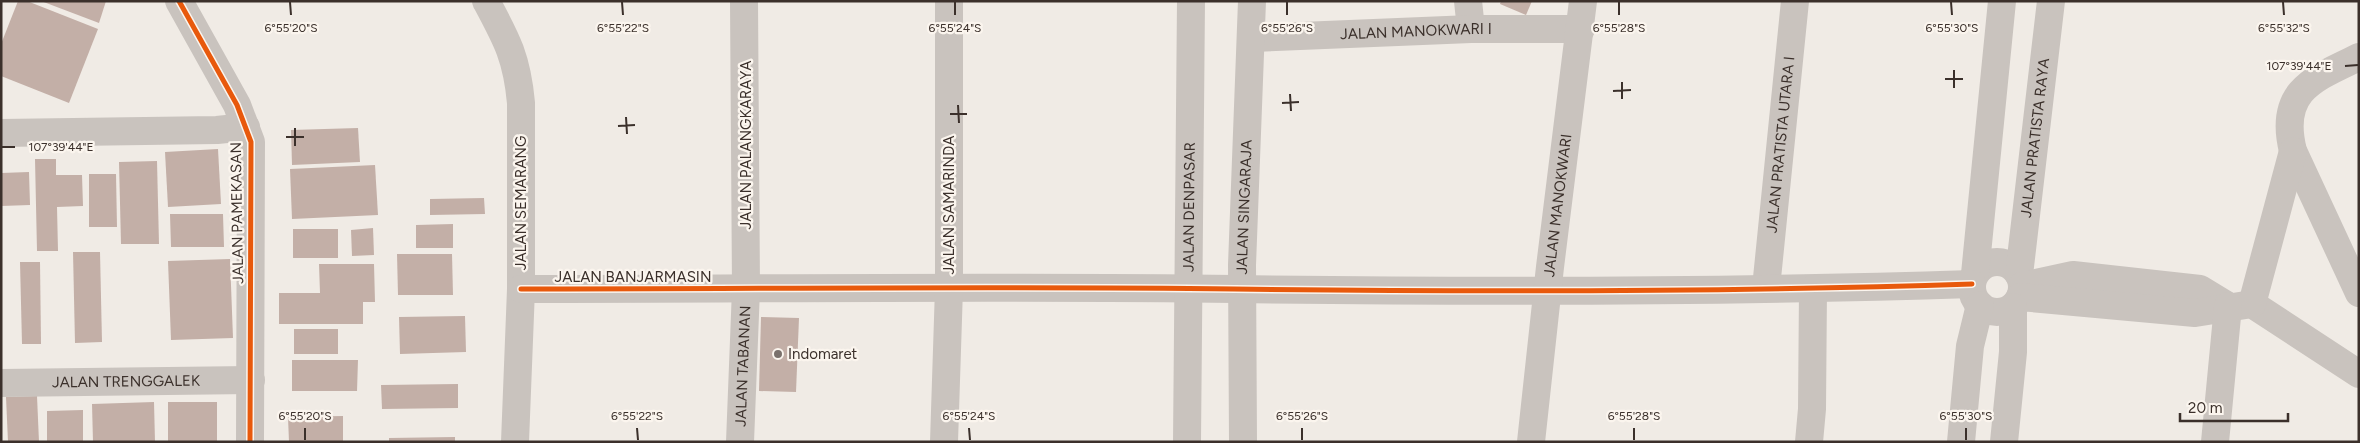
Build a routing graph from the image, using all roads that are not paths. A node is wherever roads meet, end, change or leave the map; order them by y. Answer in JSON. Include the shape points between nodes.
{"nodes":[{"id":1,"x":179,"y":1,"type":"edge"},
{"id":2,"x":486,"y":1,"type":"edge"},
{"id":3,"x":744,"y":1,"type":"edge"},
{"id":4,"x":949,"y":1,"type":"edge"},
{"id":5,"x":1191,"y":1,"type":"edge"},
{"id":6,"x":1252,"y":1,"type":"edge"},
{"id":7,"x":1468,"y":1,"type":"edge"},
{"id":8,"x":1583,"y":1,"type":"edge"},
{"id":9,"x":1795,"y":1,"type":"edge"},
{"id":10,"x":2002,"y":1,"type":"edge"},
{"id":11,"x":2051,"y":1,"type":"edge"},
{"id":12,"x":1471,"y":29,"type":"junction"},
{"id":13,"x":1581,"y":29,"type":"junction"},
{"id":14,"x":1252,"y":38,"type":"junction"},
{"id":15,"x":2359,"y":57,"type":"edge"},
{"id":16,"x":246,"y":127,"type":"junction"},
{"id":17,"x":1,"y":133,"type":"edge"},
{"id":18,"x":2293,"y":150,"type":"junction"},
{"id":19,"x":949,"y":288,"type":"junction"},
{"id":20,"x":1766,"y":288,"type":"junction"},
{"id":21,"x":1976,"y":288,"type":"junction"},
{"id":22,"x":746,"y":289,"type":"junction"},
{"id":23,"x":1238,"y":289,"type":"junction"},
{"id":24,"x":1814,"y":289,"type":"junction"},
{"id":25,"x":521,"y":290,"type":"junction"},
{"id":26,"x":1192,"y":290,"type":"junction"},
{"id":27,"x":2019,"y":291,"type":"junction"},
{"id":28,"x":1548,"y":292,"type":"junction"},
{"id":29,"x":2359,"y":293,"type":"edge"},
{"id":30,"x":2240,"y":305,"type":"junction"},
{"id":31,"x":2359,"y":374,"type":"edge"},
{"id":32,"x":251,"y":380,"type":"junction"},
{"id":33,"x":1,"y":383,"type":"edge"},
{"id":34,"x":250,"y":442,"type":"edge"},
{"id":35,"x":515,"y":442,"type":"edge"},
{"id":36,"x":740,"y":442,"type":"edge"},
{"id":37,"x":944,"y":442,"type":"edge"},
{"id":38,"x":1187,"y":442,"type":"edge"},
{"id":39,"x":1243,"y":442,"type":"edge"},
{"id":40,"x":1531,"y":442,"type":"edge"},
{"id":41,"x":1809,"y":442,"type":"edge"},
{"id":42,"x":1961,"y":442,"type":"edge"},
{"id":43,"x":2004,"y":442,"type":"edge"},
{"id":44,"x":2215,"y":442,"type":"edge"}],
"edges":[{"from":1,"to":16,"type":"street","name":"JALAN PAMEKASAN"},
{"from":2,"to":25,"type":"street","name":"JALAN SEMARANG","via":[[510,46],[519,75]]},
{"from":3,"to":22,"type":"street","name":"JALAN PALANGKARAYA"},
{"from":4,"to":19,"type":"street","name":"JALAN SAMARINDA"},
{"from":5,"to":26,"type":"street","name":"JALAN DENPASAR"},
{"from":6,"to":14,"type":"street","name":"JALAN SINGARAJA"},
{"from":7,"to":12,"type":"street"},
{"from":8,"to":13,"type":"street","name":"JALAN MANOKWARI"},
{"from":9,"to":20,"type":"street","name":"JALAN PRATISTA UTARA I"},
{"from":10,"to":21,"type":"street"},
{"from":11,"to":27,"type":"street","name":"JALAN PRATISTA RAYA"},
{"from":12,"to":13,"type":"street","name":"JALAN MANOKWARI I"},
{"from":12,"to":14,"type":"street","name":"JALAN MANOKWARI I"},
{"from":13,"to":28,"type":"street","name":"JALAN MANOKWARI"},
{"from":14,"to":23,"type":"street","name":"JALAN SINGARAJA"},
{"from":15,"to":18,"type":"street","via":[[2317,77],[2302,90],[2288,118]]},
{"from":16,"to":17,"type":"street","name":"JALAN PAMEKASAN"},
{"from":16,"to":32,"type":"street","name":"JALAN PAMEKASAN","via":[[251,142]]},
{"from":18,"to":29,"type":"street"},
{"from":18,"to":30,"type":"street"},
{"from":19,"to":22,"type":"street","name":"JALAN BANJARMASIN"},
{"from":19,"to":26,"type":"street","name":"JALAN BANJARMASIN"},
{"from":19,"to":37,"type":"street","name":"JALAN SAMARINDA"},
{"from":20,"to":24,"type":"street","name":"JALAN BANJARMASIN"},
{"from":20,"to":28,"type":"street","name":"JALAN BANJARMASIN"},
{"from":21,"to":24,"type":"street","name":"JALAN BANJARMASIN"},
{"from":21,"to":27,"type":"street","via":[[1990,311],[2002,312]]},
{"from":21,"to":27,"type":"street","via":[[1982,266],[2003,262],[2012,267]]},
{"from":21,"to":42,"type":"street"},
{"from":22,"to":25,"type":"street","name":"JALAN BANJARMASIN"},
{"from":22,"to":36,"type":"street","name":"JALAN TABANAN"},
{"from":23,"to":26,"type":"street","name":"JALAN BANJARMASIN"},
{"from":23,"to":28,"type":"street","name":"JALAN BANJARMASIN"},
{"from":23,"to":39,"type":"street","name":"JALAN SINGARAJA"},
{"from":24,"to":41,"type":"street"},
{"from":25,"to":35,"type":"street","name":"JALAN SEMARANG"},
{"from":26,"to":38,"type":"street","name":"JALAN DENPASAR"},
{"from":27,"to":30,"type":"street","via":[[2195,314]]},
{"from":27,"to":43,"type":"street","name":"JALAN PRATISTA RAYA"},
{"from":28,"to":40,"type":"street","name":"JALAN MANOKWARI"},
{"from":30,"to":31,"type":"street"},
{"from":30,"to":44,"type":"street"},
{"from":32,"to":33,"type":"street","name":"JALAN TRENGGALEK"},
{"from":32,"to":34,"type":"street","name":"JALAN PAMEKASAN"}]}
